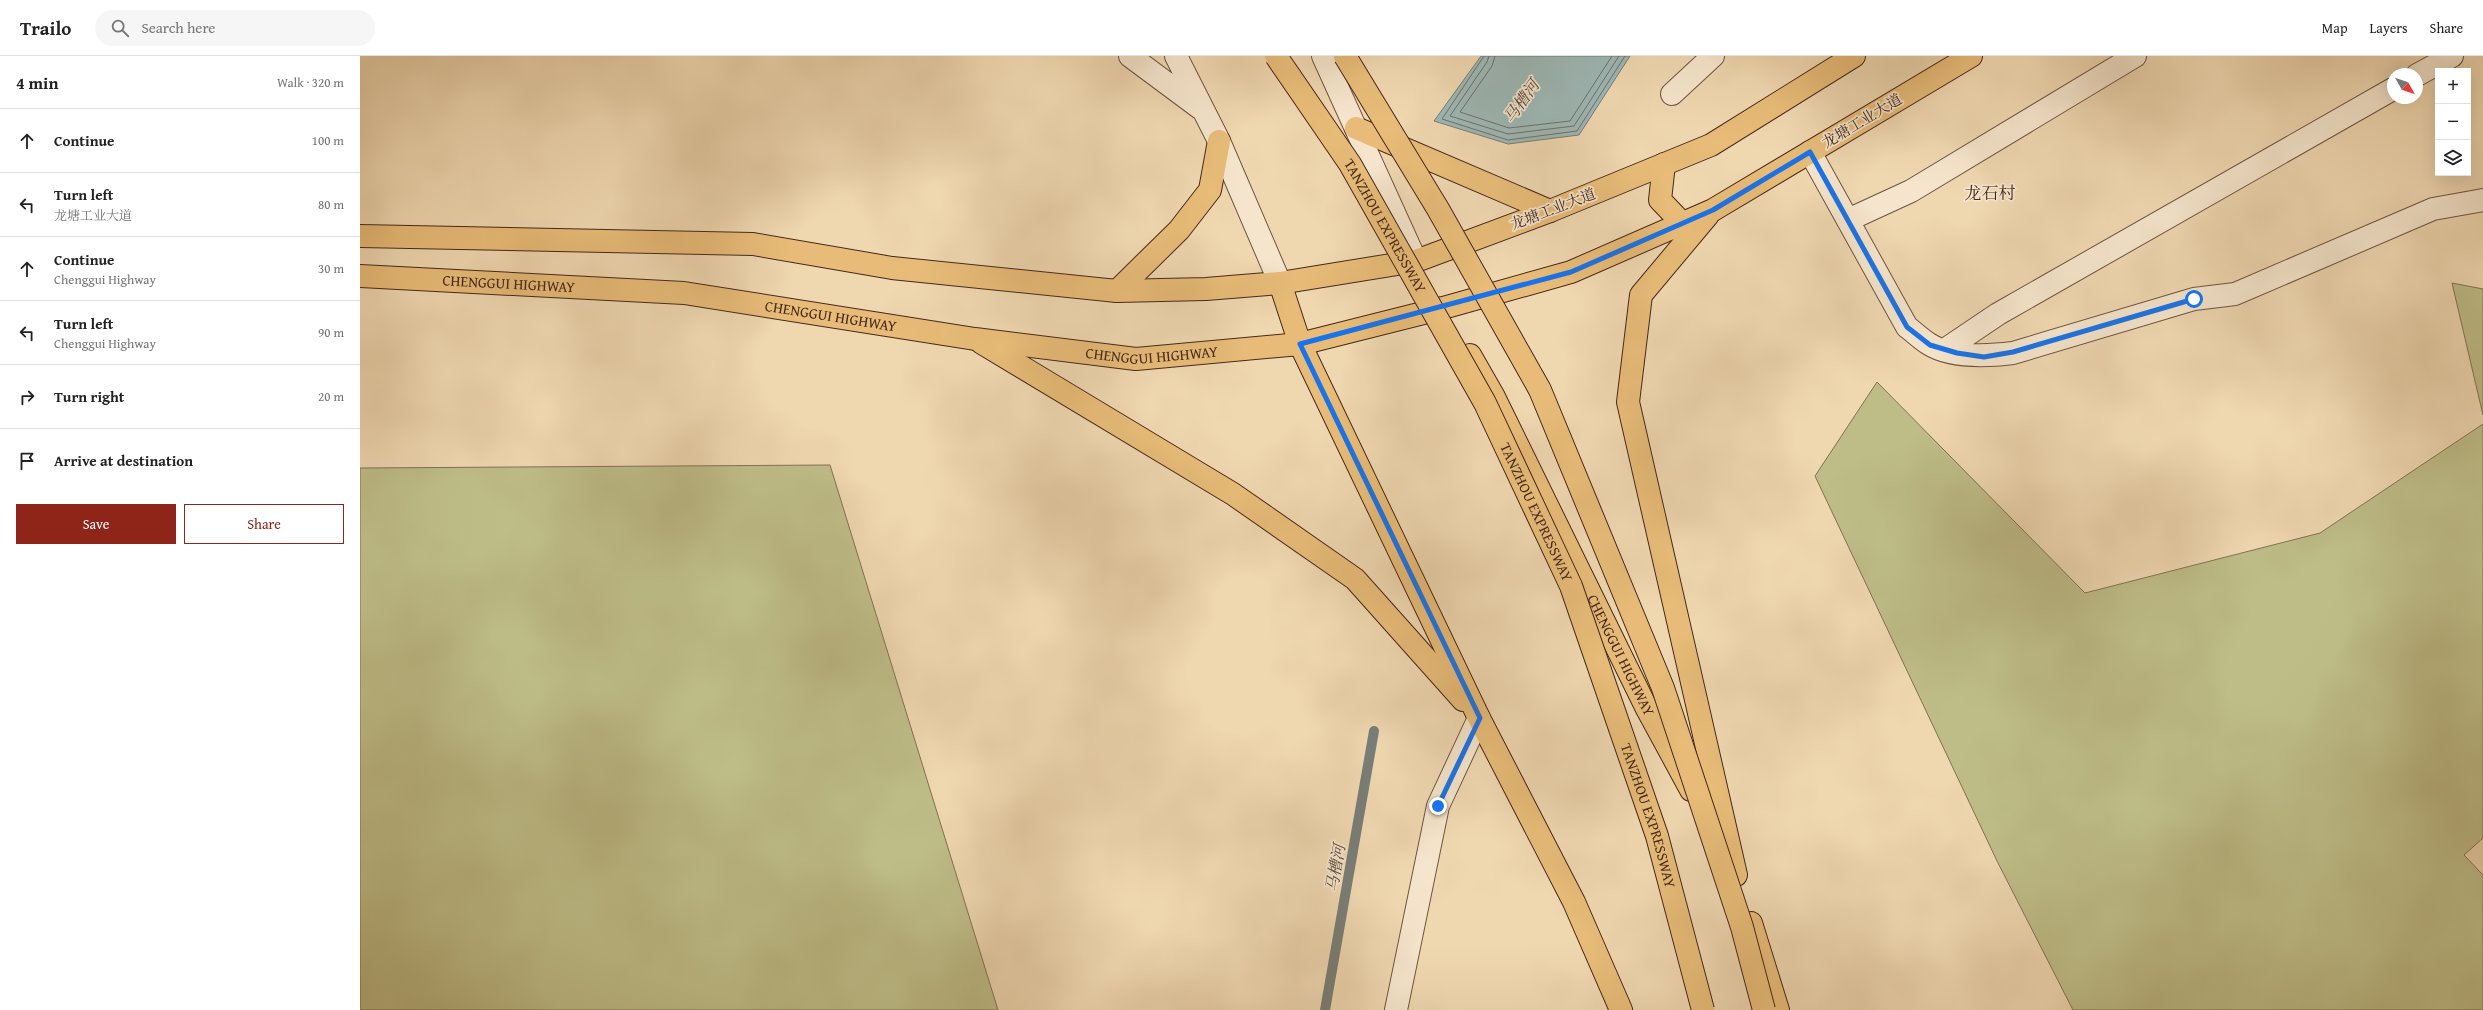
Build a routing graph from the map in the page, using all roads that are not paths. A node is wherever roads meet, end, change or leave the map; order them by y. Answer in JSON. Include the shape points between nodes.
{"nodes":[{"id":1,"x":1130,"y":56,"type":"edge"},
{"id":2,"x":1176,"y":56,"type":"edge"},
{"id":3,"x":1276,"y":56,"type":"edge"},
{"id":4,"x":1323,"y":56,"type":"edge"},
{"id":5,"x":1345,"y":56,"type":"edge"},
{"id":6,"x":1713,"y":56,"type":"edge"},
{"id":7,"x":1854,"y":56,"type":"edge"},
{"id":8,"x":1971,"y":56,"type":"edge"},
{"id":9,"x":2135,"y":56,"type":"edge"},
{"id":10,"x":2452,"y":56,"type":"edge"},
{"id":11,"x":2423,"y":72,"type":"edge"},
{"id":12,"x":2387,"y":92,"type":"edge"},
{"id":13,"x":1672,"y":94,"type":"dead end"},
{"id":14,"x":1203,"y":110,"type":"junction"},
{"id":15,"x":1356,"y":128,"type":"junction"},
{"id":16,"x":1220,"y":141,"type":"junction"},
{"id":17,"x":1810,"y":152,"type":"junction"},
{"id":18,"x":1664,"y":164,"type":"junction"},
{"id":19,"x":2483,"y":200,"type":"edge"},
{"id":20,"x":1713,"y":210,"type":"junction"},
{"id":21,"x":1550,"y":212,"type":"junction"},
{"id":22,"x":1848,"y":220,"type":"junction"},
{"id":23,"x":1683,"y":224,"type":"junction"},
{"id":24,"x":360,"y":236,"type":"edge"},
{"id":25,"x":1416,"y":261,"type":"junction"},
{"id":26,"x":360,"y":276,"type":"edge"},
{"id":27,"x":1280,"y":283,"type":"junction"},
{"id":28,"x":1116,"y":291,"type":"junction"},
{"id":29,"x":1442,"y":308,"type":"junction"},
{"id":30,"x":975,"y":339,"type":"junction"},
{"id":31,"x":1300,"y":344,"type":"junction"},
{"id":32,"x":1946,"y":349,"type":"junction"},
{"id":33,"x":1480,"y":718,"type":"junction"},
{"id":34,"x":1736,"y":875,"type":"junction"},
{"id":35,"x":1396,"y":1010,"type":"edge"},
{"id":36,"x":1621,"y":1010,"type":"edge"},
{"id":37,"x":1703,"y":1010,"type":"edge"},
{"id":38,"x":1764,"y":1010,"type":"edge"},
{"id":39,"x":1778,"y":1010,"type":"edge"}],
"edges":[{"from":1,"to":14,"type":"street"},
{"from":2,"to":14,"type":"street"},
{"from":3,"to":37,"type":"main road","name":"TANZHOU EXPRESSWAY","bridge":true,"via":[[1350,164],[1486,403],[1571,586],[1657,836]]},
{"from":4,"to":15,"type":"street"},
{"from":5,"to":38,"type":"main road","bridge":true,"via":[[1438,210],[1540,390],[1663,688],[1742,927]]},
{"from":6,"to":13,"type":"street"},
{"from":7,"to":18,"type":"main road","name":"龙塘工业大道","via":[[1711,145]]},
{"from":8,"to":17,"type":"main road","name":"龙塘工业大道"},
{"from":9,"to":22,"type":"street","via":[[1912,191]]},
{"from":10,"to":11,"type":"street"},
{"from":12,"to":32,"type":"street","via":[[1998,314]]},
{"from":14,"to":16,"type":"street"},
{"from":15,"to":21,"type":"main road"},
{"from":15,"to":25,"type":"street"},
{"from":16,"to":27,"type":"street"},
{"from":16,"to":28,"type":"main road","via":[[1210,190],[1179,230]]},
{"from":17,"to":20,"type":"main road","name":"龙塘工业大道"},
{"from":17,"to":22,"type":"street"},
{"from":18,"to":21,"type":"main road","name":"龙塘工业大道"},
{"from":18,"to":23,"type":"main road","via":[[1660,200]]},
{"from":19,"to":32,"type":"street","via":[[2433,209],[2235,294],[2194,299],[2013,352],[1984,357]]},
{"from":20,"to":23,"type":"main road","name":"龙塘工业大道"},
{"from":20,"to":34,"type":"main road","via":[[1641,295],[1628,402]]},
{"from":21,"to":25,"type":"main road","name":"龙塘工业大道"},
{"from":22,"to":32,"type":"street","via":[[1907,327],[1930,345]]},
{"from":23,"to":29,"type":"main road","name":"龙塘工业大道","via":[[1571,272]]},
{"from":24,"to":28,"type":"main road","via":[[753,244],[892,268]]},
{"from":25,"to":27,"type":"main road"},
{"from":25,"to":29,"type":"main road","name":"CHENGGUI HIGHWAY"},
{"from":26,"to":30,"type":"main road","name":"CHENGGUI HIGHWAY","via":[[684,293]]},
{"from":27,"to":28,"type":"main road","via":[[1206,289]]},
{"from":27,"to":31,"type":"main road"},
{"from":29,"to":31,"type":"main road","name":"CHENGGUI HIGHWAY"},
{"from":29,"to":34,"type":"main road","name":"CHENGGUI HIGHWAY","via":[[1494,397],[1646,707]]},
{"from":30,"to":31,"type":"main road","name":"CHENGGUI HIGHWAY","via":[[1136,359]]},
{"from":30,"to":33,"type":"main road","via":[[1233,494],[1355,579]]},
{"from":31,"to":33,"type":"main road"},
{"from":33,"to":35,"type":"street","via":[[1438,806]]},
{"from":33,"to":36,"type":"main road","via":[[1574,902]]},
{"from":34,"to":39,"type":"main road","name":"CHENGGUI HIGHWAY"}]}
